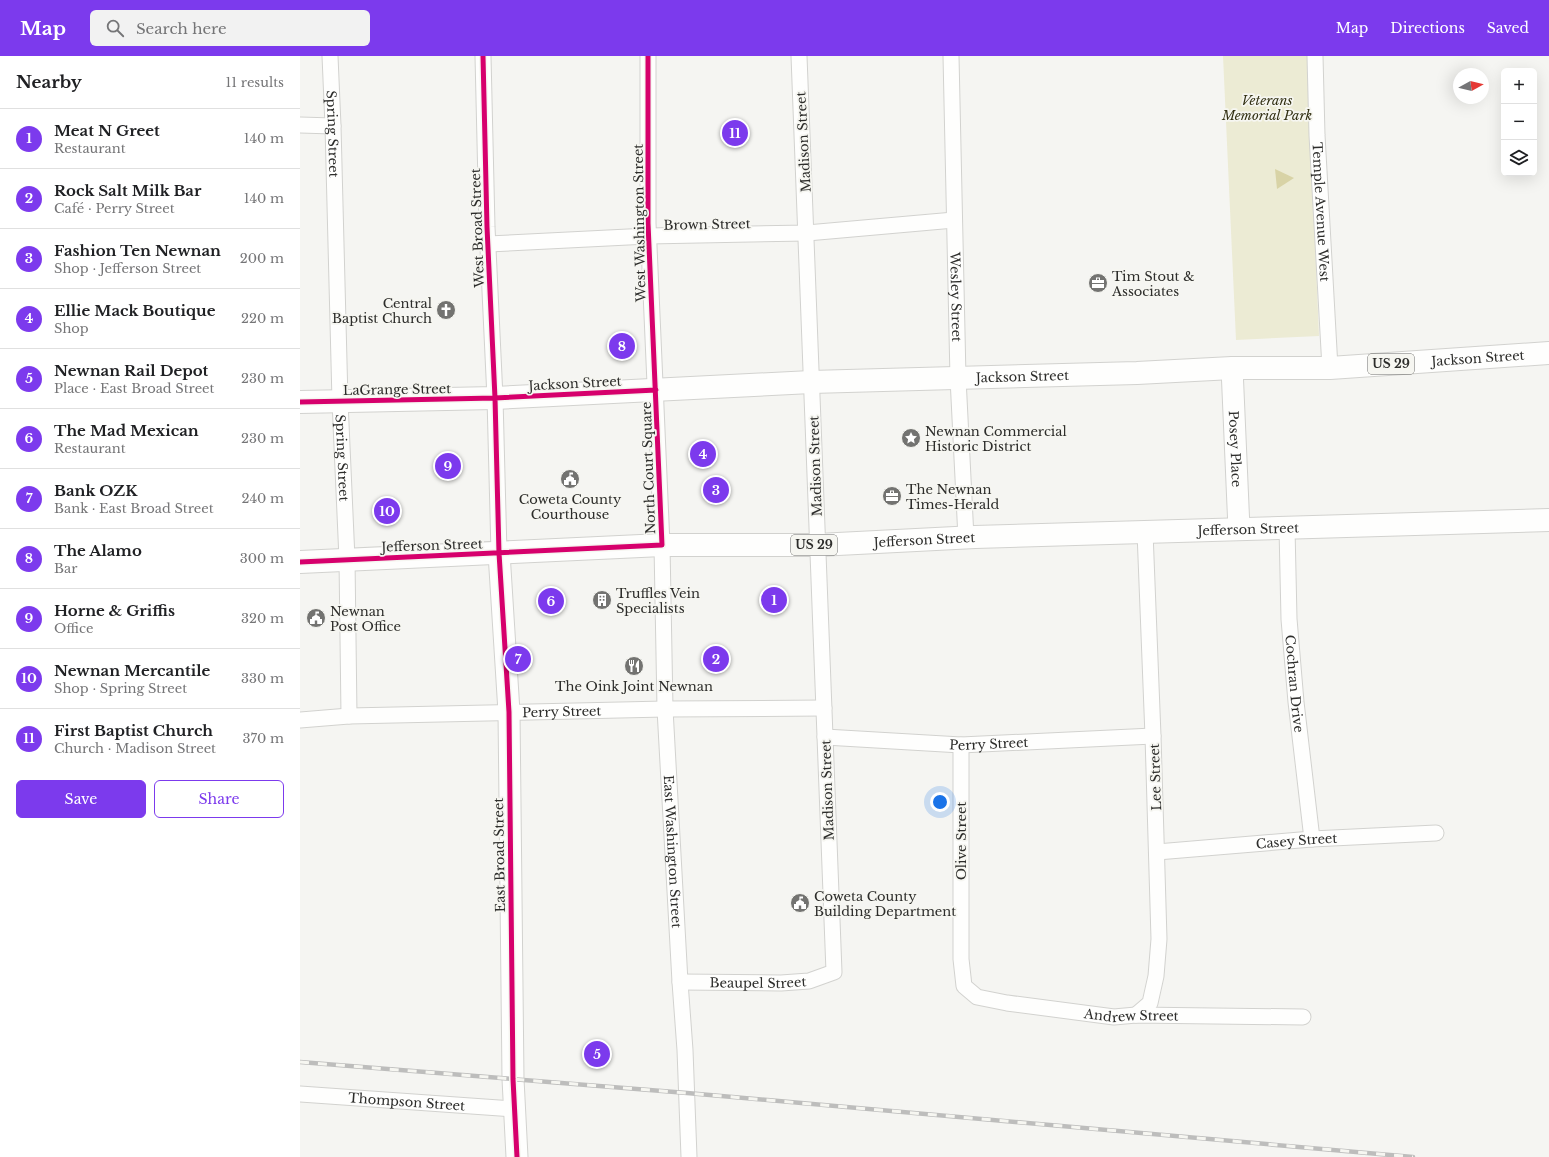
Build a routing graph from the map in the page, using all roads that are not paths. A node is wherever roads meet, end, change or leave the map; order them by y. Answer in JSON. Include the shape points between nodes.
{"nodes":[{"id":1,"x":330,"y":56,"type":"edge"},
{"id":2,"x":483,"y":56,"type":"edge"},
{"id":3,"x":648,"y":56,"type":"edge"},
{"id":4,"x":799,"y":56,"type":"edge"},
{"id":5,"x":951,"y":56,"type":"edge"},
{"id":6,"x":1314,"y":56,"type":"edge"},
{"id":7,"x":300,"y":125,"type":"edge"},
{"id":8,"x":333,"y":126,"type":"junction"},
{"id":9,"x":954,"y":220,"type":"junction"},
{"id":10,"x":807,"y":232,"type":"junction"},
{"id":11,"x":648,"y":236,"type":"junction"},
{"id":12,"x":488,"y":244,"type":"junction"},
{"id":13,"x":1549,"y":353,"type":"edge"},
{"id":14,"x":1232,"y":368,"type":"junction"},
{"id":15,"x":1330,"y":368,"type":"junction"},
{"id":16,"x":958,"y":378,"type":"junction"},
{"id":17,"x":811,"y":382,"type":"junction"},
{"id":18,"x":656,"y":390,"type":"junction"},
{"id":19,"x":495,"y":398,"type":"junction"},
{"id":20,"x":340,"y":401,"type":"junction"},
{"id":21,"x":300,"y":402,"type":"edge"},
{"id":22,"x":1549,"y":520,"type":"edge"},
{"id":23,"x":1287,"y":528,"type":"junction"},
{"id":24,"x":1239,"y":529,"type":"junction"},
{"id":25,"x":1145,"y":532,"type":"junction"},
{"id":26,"x":966,"y":538,"type":"junction"},
{"id":27,"x":662,"y":545,"type":"junction"},
{"id":28,"x":818,"y":545,"type":"junction"},
{"id":29,"x":499,"y":553,"type":"junction"},
{"id":30,"x":348,"y":559,"type":"junction"},
{"id":31,"x":300,"y":562,"type":"edge"},
{"id":32,"x":824,"y":708,"type":"junction"},
{"id":33,"x":665,"y":709,"type":"junction"},
{"id":34,"x":509,"y":712,"type":"junction"},
{"id":35,"x":349,"y":716,"type":"junction"},
{"id":36,"x":300,"y":720,"type":"edge"},
{"id":37,"x":1153,"y":736,"type":"junction"},
{"id":38,"x":825,"y":737,"type":"junction"},
{"id":39,"x":961,"y":745,"type":"junction"},
{"id":40,"x":1436,"y":833,"type":"dead end"},
{"id":41,"x":1312,"y":839,"type":"junction"},
{"id":42,"x":1157,"y":852,"type":"junction"},
{"id":43,"x":834,"y":972,"type":"joint"},
{"id":44,"x":680,"y":982,"type":"junction"},
{"id":45,"x":964,"y":986,"type":"joint"},
{"id":46,"x":1136,"y":1015,"type":"junction"},
{"id":47,"x":1303,"y":1016,"type":"dead end"},
{"id":48,"x":300,"y":1094,"type":"edge"},
{"id":49,"x":514,"y":1109,"type":"junction"},
{"id":50,"x":517,"y":1157,"type":"edge"},
{"id":51,"x":689,"y":1157,"type":"edge"}],
"edges":[{"from":1,"to":8,"type":"street","name":"Spring Street"},
{"from":2,"to":12,"type":"street","name":"West Broad Street"},
{"from":3,"to":11,"type":"street","name":"West Washington Street"},
{"from":4,"to":10,"type":"street","name":"Madison Street"},
{"from":5,"to":9,"type":"street","name":"Wesley Street"},
{"from":6,"to":15,"type":"street","name":"Temple Avenue West"},
{"from":7,"to":8,"type":"street"},
{"from":8,"to":20,"type":"street","name":"Spring Street"},
{"from":9,"to":10,"type":"street","name":"Brown Street"},
{"from":9,"to":16,"type":"street","name":"Wesley Street"},
{"from":10,"to":11,"type":"street","name":"Brown Street"},
{"from":10,"to":17,"type":"street","name":"Madison Street"},
{"from":11,"to":12,"type":"street","name":"Brown Street"},
{"from":11,"to":18,"type":"street","name":"West Washington Street"},
{"from":12,"to":19,"type":"street","name":"West Broad Street"},
{"from":13,"to":15,"type":"main road","name":"Jackson Street","number":"US 29"},
{"from":14,"to":15,"type":"main road","name":"Jackson Street","number":"US 29"},
{"from":14,"to":16,"type":"main road","name":"Jackson Street","number":"US 29"},
{"from":14,"to":24,"type":"street","name":"Posey Place"},
{"from":16,"to":17,"type":"main road","name":"Jackson Street","number":"US 29"},
{"from":16,"to":26,"type":"street","name":"Wesley Street"},
{"from":17,"to":18,"type":"main road","name":"Jackson Street","number":"US 29"},
{"from":17,"to":28,"type":"street","name":"Madison Street"},
{"from":18,"to":19,"type":"main road","name":"Jackson Street","number":"US 29"},
{"from":18,"to":27,"type":"street","name":"North Court Square"},
{"from":19,"to":20,"type":"main road","name":"LaGrange Street","number":"US 29"},
{"from":19,"to":29,"type":"street","name":"West Broad Street"},
{"from":20,"to":21,"type":"main road","name":"LaGrange Street","number":"US 29"},
{"from":20,"to":30,"type":"street","name":"Spring Street"},
{"from":22,"to":23,"type":"main road","name":"Jefferson Street","number":"US 29"},
{"from":23,"to":24,"type":"main road","name":"Jefferson Street","number":"US 29"},
{"from":23,"to":41,"type":"street","name":"Cochran Drive","via":[[1290,626],[1296,702]]},
{"from":24,"to":25,"type":"main road","name":"Jefferson Street","number":"US 29"},
{"from":25,"to":26,"type":"main road","name":"Jefferson Street","number":"US 29"},
{"from":25,"to":37,"type":"street","name":"Lee Street"},
{"from":26,"to":28,"type":"main road","name":"Jefferson Street","number":"US 29"},
{"from":27,"to":28,"type":"main road","name":"Jefferson Street","number":"US 29"},
{"from":27,"to":29,"type":"main road","name":"Jefferson Street","number":"US 29"},
{"from":27,"to":33,"type":"street","name":"East Washington Street"},
{"from":28,"to":32,"type":"street","name":"Madison Street"},
{"from":29,"to":30,"type":"main road","name":"Jefferson Street","number":"US 29"},
{"from":29,"to":34,"type":"street","name":"East Broad Street"},
{"from":30,"to":31,"type":"main road","name":"Jefferson Street","number":"US 29"},
{"from":30,"to":35,"type":"street","name":"Spring Street"},
{"from":32,"to":33,"type":"street","name":"Perry Street"},
{"from":32,"to":38,"type":"street","name":"Madison Street"},
{"from":33,"to":34,"type":"street","name":"Perry Street"},
{"from":33,"to":44,"type":"street","name":"East Washington Street"},
{"from":34,"to":35,"type":"street","name":"Perry Street"},
{"from":34,"to":49,"type":"street","name":"East Broad Street"},
{"from":35,"to":36,"type":"street","name":"Perry Street"},
{"from":37,"to":39,"type":"street","name":"Perry Street"},
{"from":37,"to":42,"type":"street","name":"Lee Street"},
{"from":38,"to":39,"type":"street","name":"Perry Street"},
{"from":38,"to":43,"type":"street","name":"Madison Street"},
{"from":39,"to":45,"type":"street","name":"Olive Street","via":[[961,959]]},
{"from":40,"to":41,"type":"street","name":"Casey Street"},
{"from":41,"to":42,"type":"street","name":"Casey Street"},
{"from":42,"to":46,"type":"street","name":"Lee Street","via":[[1159,939],[1156,976],[1150,1003]]},
{"from":43,"to":44,"type":"street","name":"Beaupel Street","via":[[809,981],[781,983]]},
{"from":44,"to":51,"type":"street","name":"East Washington Street"},
{"from":45,"to":46,"type":"street","name":"Andrew Street","via":[[977,997],[1007,1003],[1114,1017]]},
{"from":46,"to":47,"type":"street","name":"Andrew Street"},
{"from":48,"to":49,"type":"street","name":"Thompson Street"},
{"from":49,"to":50,"type":"street","name":"East Broad Street"}]}
